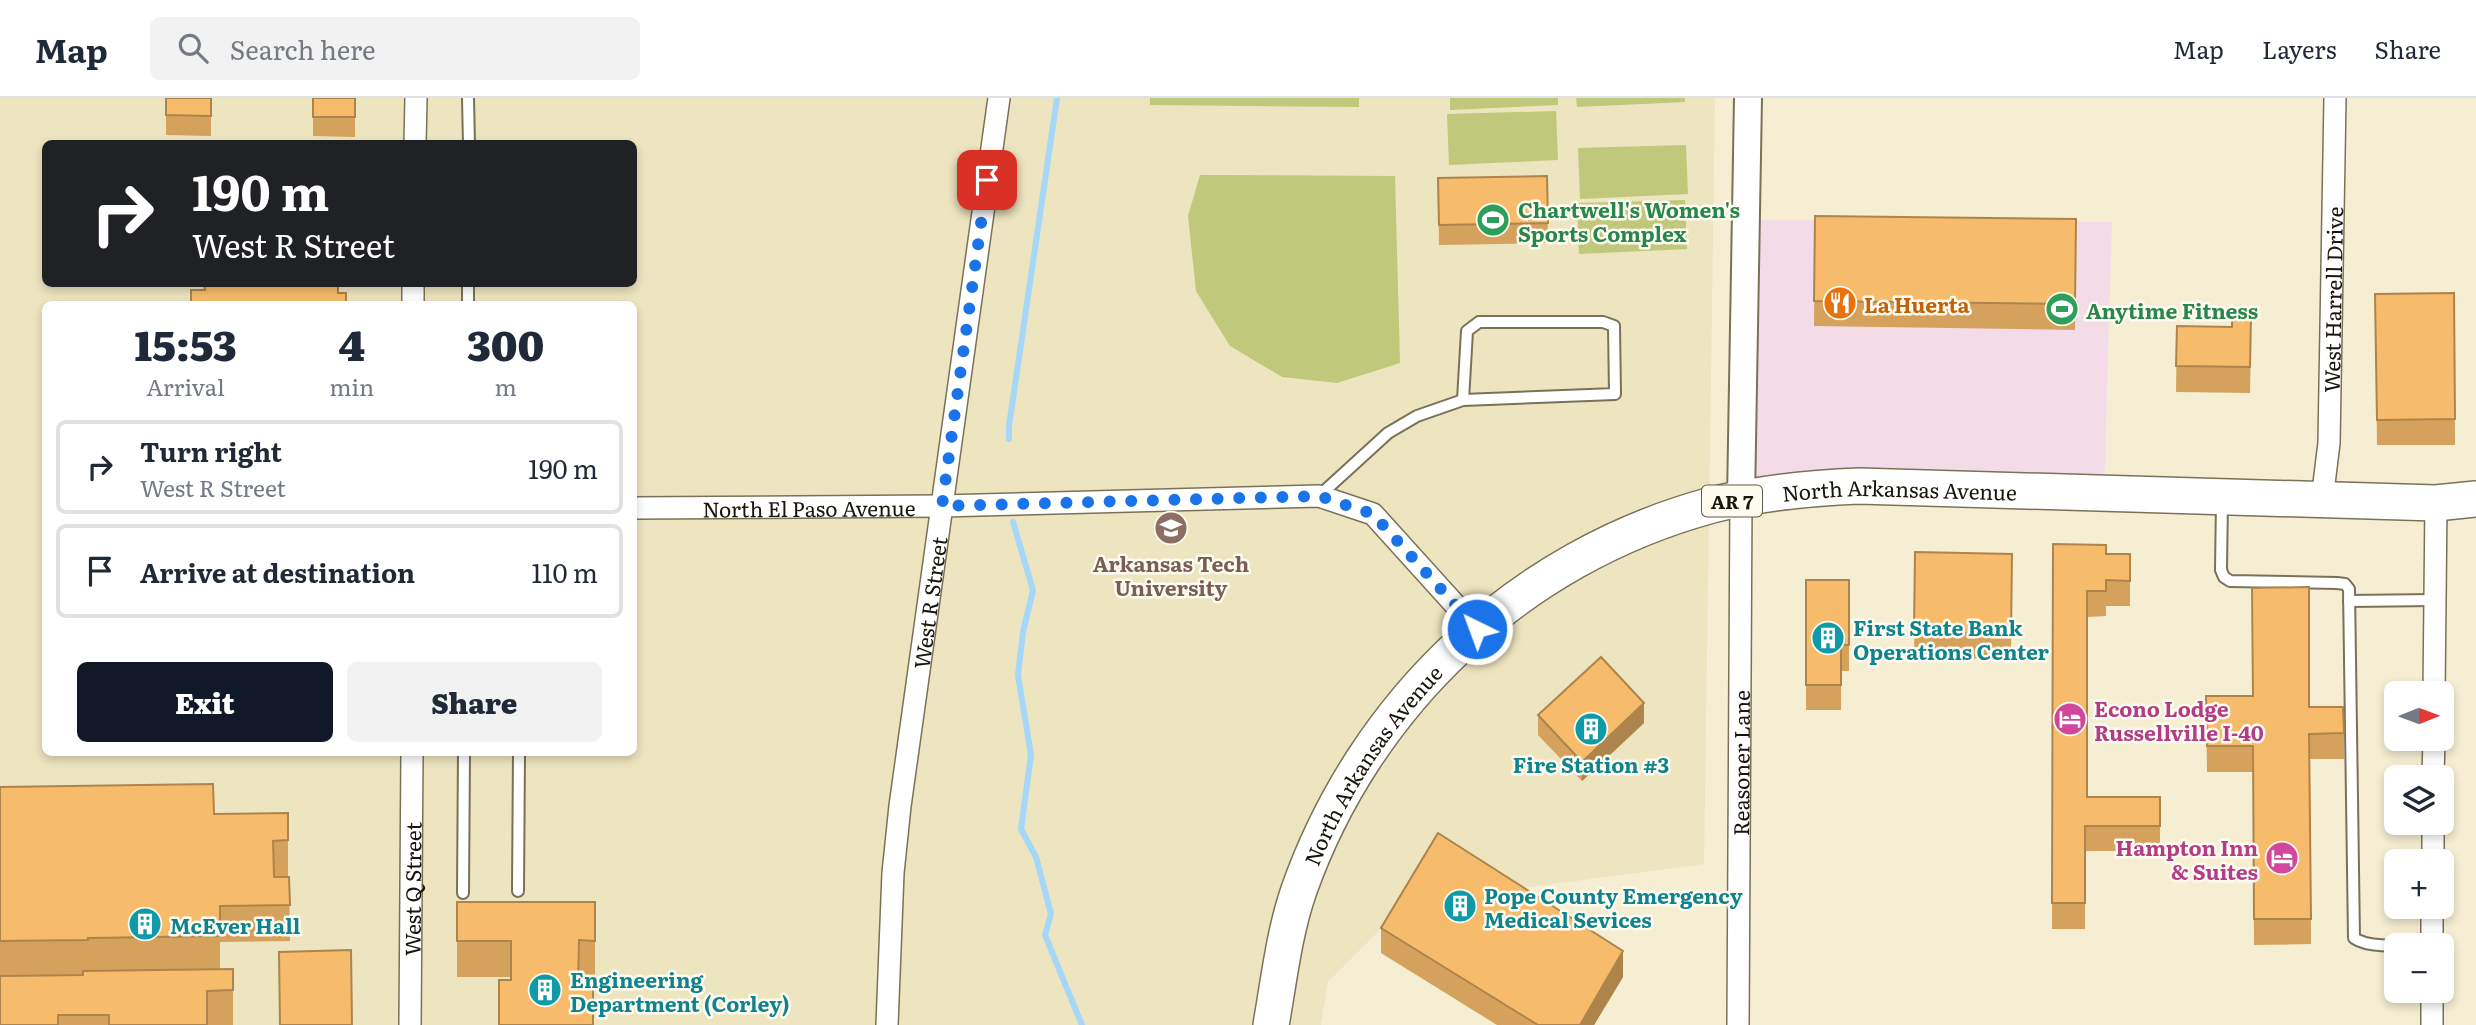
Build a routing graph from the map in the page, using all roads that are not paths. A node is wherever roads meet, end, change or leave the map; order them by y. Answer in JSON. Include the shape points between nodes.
{"nodes":[{"id":1,"x":416,"y":98,"type":"edge"},
{"id":2,"x":468,"y":98,"type":"edge"},
{"id":3,"x":999,"y":98,"type":"edge"},
{"id":4,"x":1748,"y":98,"type":"edge"},
{"id":5,"x":2335,"y":98,"type":"edge"},
{"id":6,"x":415,"y":140,"type":"edge"},
{"id":7,"x":469,"y":140,"type":"edge"},
{"id":8,"x":1463,"y":400,"type":"junction"},
{"id":9,"x":1319,"y":496,"type":"junction"},
{"id":10,"x":2222,"y":497,"type":"junction"},
{"id":11,"x":1741,"y":499,"type":"junction"},
{"id":12,"x":2476,"y":499,"type":"edge"},
{"id":13,"x":2322,"y":500,"type":"junction"},
{"id":14,"x":2436,"y":503,"type":"junction"},
{"id":15,"x":942,"y":506,"type":"junction"},
{"id":16,"x":637,"y":508,"type":"edge"},
{"id":17,"x":2435,"y":600,"type":"junction"},
{"id":18,"x":2349,"y":601,"type":"junction"},
{"id":19,"x":1477,"y":629,"type":"junction"},
{"id":20,"x":2434,"y":681,"type":"edge"},
{"id":21,"x":411,"y":756,"type":"edge"},
{"id":22,"x":464,"y":756,"type":"edge"},
{"id":23,"x":519,"y":756,"type":"edge"},
{"id":24,"x":517,"y":891,"type":"dead end"},
{"id":25,"x":463,"y":893,"type":"dead end"},
{"id":26,"x":2384,"y":944,"type":"edge"},
{"id":27,"x":2432,"y":1003,"type":"edge"},
{"id":28,"x":410,"y":1025,"type":"edge"},
{"id":29,"x":887,"y":1025,"type":"edge"},
{"id":30,"x":1270,"y":1025,"type":"edge"},
{"id":31,"x":1738,"y":1025,"type":"edge"},
{"id":32,"x":2431,"y":1025,"type":"edge"}],
"edges":[{"from":1,"to":6,"type":"street"},
{"from":2,"to":7,"type":"lane"},
{"from":3,"to":15,"type":"street","name":"West R Street"},
{"from":4,"to":11,"type":"street"},
{"from":5,"to":13,"type":"street","name":"West Harrell Drive","via":[[2329,443]]},
{"from":8,"to":8,"type":"lane","via":[[1615,394],[1614,326],[1603,322],[1479,322],[1467,331]]},
{"from":8,"to":9,"type":"lane","via":[[1417,416],[1388,433]]},
{"from":9,"to":15,"type":"street","name":"North El Paso Avenue"},
{"from":9,"to":19,"type":"street","name":"North El Paso Avenue","via":[[1373,514]]},
{"from":10,"to":11,"type":"highway","name":"North Arkansas Avenue","number":"AR 7","via":[[1858,486]]},
{"from":10,"to":13,"type":"highway","name":"North Arkansas Avenue","number":"AR 7"},
{"from":10,"to":18,"type":"lane","via":[[2224,577],[2230,581],[2345,584]]},
{"from":11,"to":19,"type":"highway","name":"North Arkansas Avenue","number":"AR 7","via":[[1666,519],[1609,543],[1534,585]]},
{"from":11,"to":31,"type":"street","name":"Reasoner Lane"},
{"from":12,"to":14,"type":"highway","name":"North Arkansas Avenue","number":"AR 7"},
{"from":13,"to":14,"type":"highway","name":"North Arkansas Avenue","number":"AR 7"},
{"from":14,"to":17,"type":"street"},
{"from":15,"to":16,"type":"street","name":"North El Paso Avenue"},
{"from":15,"to":29,"type":"street","name":"West R Street","via":[[896,847]]},
{"from":17,"to":18,"type":"lane"},
{"from":17,"to":20,"type":"street"},
{"from":18,"to":26,"type":"lane","via":[[2352,929],[2360,942]]},
{"from":19,"to":30,"type":"highway","name":"North Arkansas Avenue","number":"AR 7","via":[[1422,682],[1391,720],[1337,802],[1298,893]]},
{"from":21,"to":28,"type":"street","name":"West Q Street"},
{"from":22,"to":25,"type":"lane"},
{"from":23,"to":24,"type":"lane"},
{"from":27,"to":32,"type":"street"}]}
